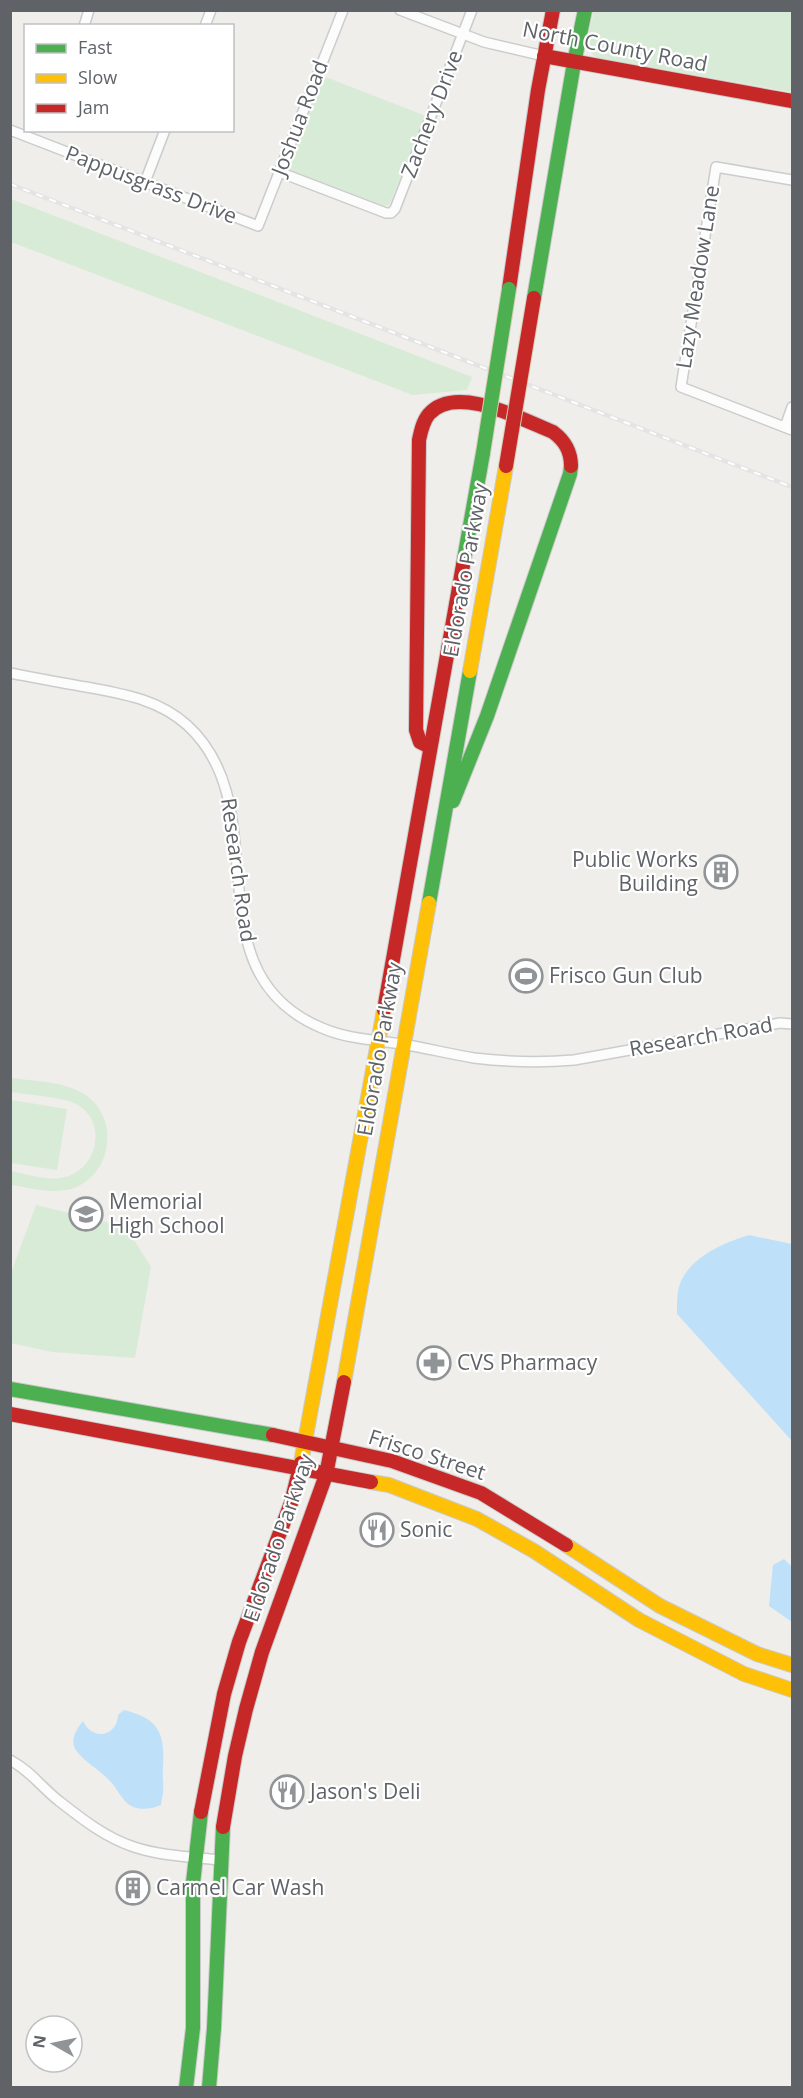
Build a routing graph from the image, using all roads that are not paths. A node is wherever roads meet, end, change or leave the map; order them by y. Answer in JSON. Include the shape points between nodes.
{"nodes":[{"id":1,"x":343,"y":10,"type":"edge"},
{"id":2,"x":400,"y":10,"type":"edge"},
{"id":3,"x":472,"y":10,"type":"edge"},
{"id":4,"x":553,"y":10,"type":"edge"},
{"id":5,"x":585,"y":10,"type":"edge"},
{"id":6,"x":462,"y":35,"type":"junction"},
{"id":7,"x":544,"y":56,"type":"junction"},
{"id":8,"x":574,"y":63,"type":"junction"},
{"id":9,"x":792,"y":101,"type":"edge"},
{"id":10,"x":10,"y":130,"type":"edge"},
{"id":11,"x":42,"y":132,"type":"edge"},
{"id":12,"x":164,"y":132,"type":"edge"},
{"id":13,"x":39,"y":141,"type":"junction"},
{"id":14,"x":279,"y":171,"type":"junction"},
{"id":15,"x":792,"y":180,"type":"edge"},
{"id":16,"x":145,"y":182,"type":"junction"},
{"id":17,"x":258,"y":226,"type":"joint"},
{"id":18,"x":792,"y":407,"type":"edge"},
{"id":19,"x":789,"y":429,"type":"edge"},
{"id":20,"x":10,"y":673,"type":"edge"},
{"id":21,"x":430,"y":747,"type":"junction"},
{"id":22,"x":438,"y":841,"type":"junction"},
{"id":23,"x":792,"y":1024,"type":"edge"},
{"id":24,"x":379,"y":1041,"type":"junction"},
{"id":25,"x":402,"y":1044,"type":"junction"},
{"id":26,"x":343,"y":1237,"type":"junction"},
{"id":27,"x":367,"y":1241,"type":"junction"},
{"id":28,"x":10,"y":1389,"type":"edge"},
{"id":29,"x":10,"y":1414,"type":"edge"},
{"id":30,"x":306,"y":1441,"type":"junction"},
{"id":31,"x":332,"y":1447,"type":"junction"},
{"id":32,"x":300,"y":1470,"type":"junction"},
{"id":33,"x":326,"y":1475,"type":"junction"},
{"id":34,"x":238,"y":1642,"type":"junction"},
{"id":35,"x":262,"y":1652,"type":"junction"},
{"id":36,"x":757,"y":1654,"type":"junction"},
{"id":37,"x":792,"y":1665,"type":"edge"},
{"id":38,"x":744,"y":1674,"type":"junction"},
{"id":39,"x":792,"y":1690,"type":"edge"},
{"id":40,"x":10,"y":1760,"type":"edge"},
{"id":41,"x":194,"y":1857,"type":"junction"},
{"id":42,"x":220,"y":1860,"type":"junction"},
{"id":43,"x":193,"y":2021,"type":"junction"},
{"id":44,"x":214,"y":2022,"type":"junction"},
{"id":45,"x":186,"y":2088,"type":"edge"},
{"id":46,"x":209,"y":2088,"type":"edge"}],
"edges":[{"from":1,"to":14,"type":"street","name":"Joshua Road"},
{"from":2,"to":6,"type":"street","name":"North County Road"},
{"from":3,"to":6,"type":"street","name":"Zachery Drive"},
{"from":4,"to":7,"type":"main road","name":"Eldorado Parkway"},
{"from":5,"to":8,"type":"main road","name":"Eldorado Parkway"},
{"from":6,"to":7,"type":"street","name":"North County Road"},
{"from":6,"to":14,"type":"street","name":"Zachery Drive","via":[[394,209],[388,214]]},
{"from":7,"to":8,"type":"main road","name":"North County Road"},
{"from":7,"to":21,"type":"main road","name":"Eldorado Parkway","bridge":true,"via":[[483,453]]},
{"from":8,"to":9,"type":"main road","name":"North County Road"},
{"from":8,"to":22,"type":"main road","name":"Eldorado Parkway","bridge":true},
{"from":10,"to":13,"type":"street","name":"Pappusgrass Drive"},
{"from":11,"to":13,"type":"street"},
{"from":12,"to":16,"type":"street"},
{"from":13,"to":16,"type":"street","name":"Pappusgrass Drive"},
{"from":14,"to":17,"type":"street","name":"Joshua Road"},
{"from":15,"to":19,"type":"street","name":"Lazy Meadow Lane","via":[[716,167],[681,387]]},
{"from":16,"to":17,"type":"street","name":"Pappusgrass Drive"},
{"from":18,"to":19,"type":"street"},
{"from":20,"to":24,"type":"street","name":"Research Road","via":[[136,696],[187,725],[212,755],[228,794],[244,933],[259,974],[281,1001],[309,1022],[335,1033]]},
{"from":21,"to":22,"type":"main road","via":[[417,739],[416,730],[419,440],[430,413],[459,401],[553,432],[569,448],[573,461],[487,716]]},
{"from":21,"to":24,"type":"main road","name":"Eldorado Parkway"},
{"from":22,"to":25,"type":"main road","name":"Eldorado Parkway"},
{"from":23,"to":25,"type":"street","name":"Research Road","via":[[541,1063],[474,1058]]},
{"from":24,"to":25,"type":"street","name":"Research Road"},
{"from":24,"to":26,"type":"main road","name":"Eldorado Parkway"},
{"from":25,"to":27,"type":"main road","name":"Eldorado Parkway"},
{"from":26,"to":27,"type":"main road"},
{"from":26,"to":30,"type":"main road","name":"Eldorado Parkway"},
{"from":27,"to":31,"type":"main road","name":"Eldorado Parkway"},
{"from":28,"to":30,"type":"main road","name":"Frisco Street"},
{"from":29,"to":32,"type":"main road","name":"Frisco Street"},
{"from":30,"to":31,"type":"main road","name":"Frisco Street"},
{"from":30,"to":32,"type":"main road","name":"Eldorado Parkway"},
{"from":31,"to":33,"type":"main road","name":"Eldorado Parkway"},
{"from":31,"to":36,"type":"main road","name":"Frisco Street","via":[[392,1461],[481,1493],[660,1606]]},
{"from":32,"to":33,"type":"main road","name":"Frisco Street"},
{"from":32,"to":34,"type":"main road","name":"Eldorado Parkway"},
{"from":33,"to":35,"type":"main road","name":"Eldorado Parkway"},
{"from":33,"to":38,"type":"main road","name":"Frisco Street","via":[[389,1485],[477,1519],[534,1551],[639,1620]]},
{"from":34,"to":35,"type":"main road"},
{"from":34,"to":41,"type":"main road","name":"Eldorado Parkway","via":[[212,1747]]},
{"from":35,"to":42,"type":"main road","name":"Eldorado Parkway","via":[[235,1756]]},
{"from":36,"to":37,"type":"main road","name":"Frisco Street"},
{"from":36,"to":38,"type":"main road"},
{"from":38,"to":39,"type":"main road","name":"Frisco Street"},
{"from":40,"to":41,"type":"street","via":[[27,1770],[78,1816],[113,1838],[142,1849]]},
{"from":41,"to":42,"type":"street"},
{"from":41,"to":43,"type":"main road","name":"Eldorado Parkway"},
{"from":42,"to":44,"type":"main road","name":"Eldorado Parkway"},
{"from":43,"to":44,"type":"main road"},
{"from":43,"to":45,"type":"main road","name":"Eldorado Parkway"},
{"from":44,"to":46,"type":"main road","name":"Eldorado Parkway"}]}
